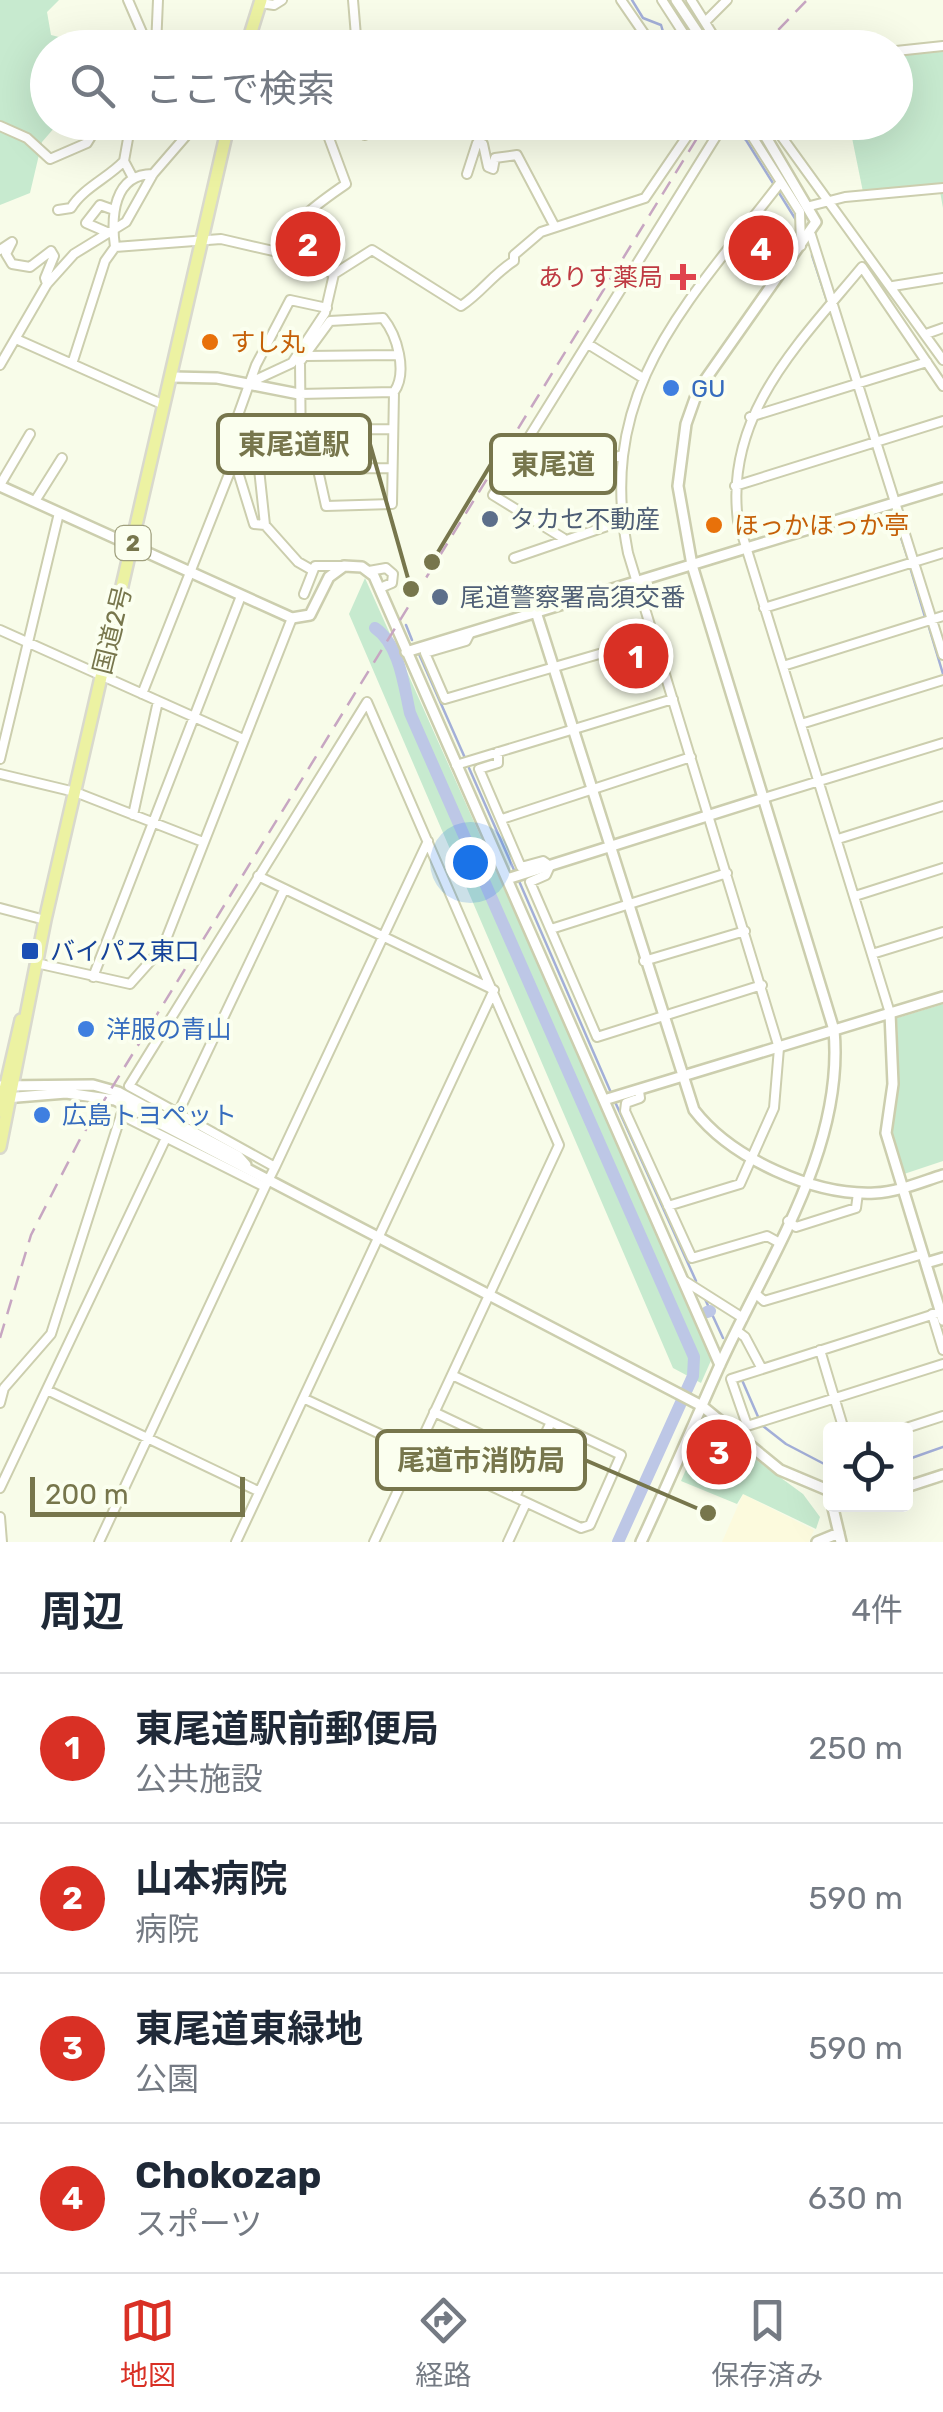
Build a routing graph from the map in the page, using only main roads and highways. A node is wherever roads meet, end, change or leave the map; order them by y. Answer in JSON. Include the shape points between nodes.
{"nodes":[{"id":1,"x":261,"y":1,"type":"edge"},
{"id":2,"x":252,"y":30,"type":"edge"},
{"id":3,"x":225,"y":140,"type":"edge"},
{"id":4,"x":5,"y":1094,"type":"edge"},
{"id":5,"x":0,"y":1148,"type":"edge"}],
"edges":[{"from":1,"to":2,"type":"highway"},
{"from":3,"to":4,"type":"highway","name":"国道2号","number":"2"},
{"from":4,"to":5,"type":"highway","name":"国道2号","number":"2"}]}
